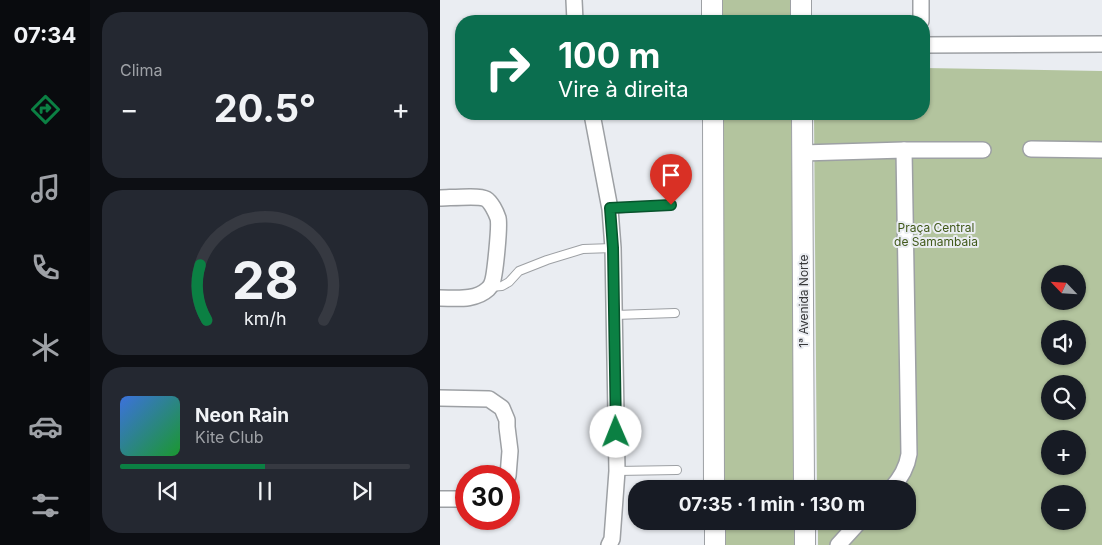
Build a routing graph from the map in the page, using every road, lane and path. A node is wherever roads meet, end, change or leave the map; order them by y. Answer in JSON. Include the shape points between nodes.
{"nodes":[{"id":1,"x":574,"y":0,"type":"edge"},
{"id":2,"x":712,"y":0,"type":"edge"},
{"id":3,"x":800,"y":0,"type":"edge"},
{"id":4,"x":921,"y":0,"type":"edge"},
{"id":5,"x":575,"y":15,"type":"edge"},
{"id":6,"x":712,"y":15,"type":"edge"},
{"id":7,"x":801,"y":15,"type":"edge"},
{"id":8,"x":921,"y":15,"type":"edge"},
{"id":9,"x":1102,"y":44,"type":"edge"},
{"id":10,"x":930,"y":45,"type":"edge"},
{"id":11,"x":593,"y":120,"type":"edge"},
{"id":12,"x":713,"y":120,"type":"edge"},
{"id":13,"x":802,"y":120,"type":"edge"},
{"id":14,"x":1031,"y":149,"type":"dead end"},
{"id":15,"x":904,"y":150,"type":"junction"},
{"id":16,"x":983,"y":150,"type":"dead end"},
{"id":17,"x":1102,"y":150,"type":"edge"},
{"id":18,"x":802,"y":153,"type":"junction"},
{"id":19,"x":440,"y":198,"type":"edge"},
{"id":20,"x":671,"y":205,"type":"dead end"},
{"id":21,"x":610,"y":208,"type":"junction"},
{"id":22,"x":613,"y":248,"type":"junction"},
{"id":23,"x":490,"y":287,"type":"junction"},
{"id":24,"x":440,"y":298,"type":"edge"},
{"id":25,"x":674,"y":313,"type":"dead end"},
{"id":26,"x":615,"y":315,"type":"junction"},
{"id":27,"x":440,"y":398,"type":"edge"},
{"id":28,"x":509,"y":465,"type":"edge"},
{"id":29,"x":677,"y":470,"type":"dead end"},
{"id":30,"x":617,"y":471,"type":"junction"},
{"id":31,"x":714,"y":480,"type":"edge"},
{"id":32,"x":804,"y":480,"type":"edge"},
{"id":33,"x":899,"y":480,"type":"edge"},
{"id":34,"x":440,"y":499,"type":"edge"},
{"id":35,"x":455,"y":499,"type":"edge"},
{"id":36,"x":715,"y":530,"type":"edge"},
{"id":37,"x":805,"y":530,"type":"edge"},
{"id":38,"x":852,"y":530,"type":"edge"},
{"id":39,"x":609,"y":545,"type":"edge"},
{"id":40,"x":715,"y":545,"type":"edge"},
{"id":41,"x":805,"y":545,"type":"edge"},
{"id":42,"x":838,"y":545,"type":"edge"}],
"edges":[{"from":1,"to":5,"type":"street"},
{"from":2,"to":6,"type":"main road"},
{"from":3,"to":7,"type":"main road"},
{"from":4,"to":8,"type":"street"},
{"from":9,"to":10,"type":"street"},
{"from":11,"to":21,"type":"street"},
{"from":12,"to":31,"type":"main road"},
{"from":13,"to":18,"type":"main road","name":"1ᵃ Avenida Norte"},
{"from":14,"to":17,"type":"street"},
{"from":15,"to":16,"type":"street"},
{"from":15,"to":18,"type":"street"},
{"from":15,"to":33,"type":"street","via":[[909,454]]},
{"from":18,"to":32,"type":"main road","name":"1ᵃ Avenida Norte"},
{"from":19,"to":23,"type":"street","via":[[480,197],[487,199],[494,209],[498,219],[495,268]]},
{"from":20,"to":21,"type":"lane"},
{"from":21,"to":22,"type":"street"},
{"from":22,"to":23,"type":"lane","via":[[583,249],[547,260],[519,272],[502,286]]},
{"from":22,"to":26,"type":"street"},
{"from":23,"to":24,"type":"street","via":[[470,298]]},
{"from":25,"to":26,"type":"lane"},
{"from":26,"to":30,"type":"street"},
{"from":27,"to":28,"type":"street","via":[[489,399],[502,408],[508,427]]},
{"from":29,"to":30,"type":"lane"},
{"from":30,"to":39,"type":"street"},
{"from":34,"to":35,"type":"street"},
{"from":36,"to":40,"type":"main road"},
{"from":37,"to":41,"type":"main road"},
{"from":38,"to":42,"type":"street"}]}
